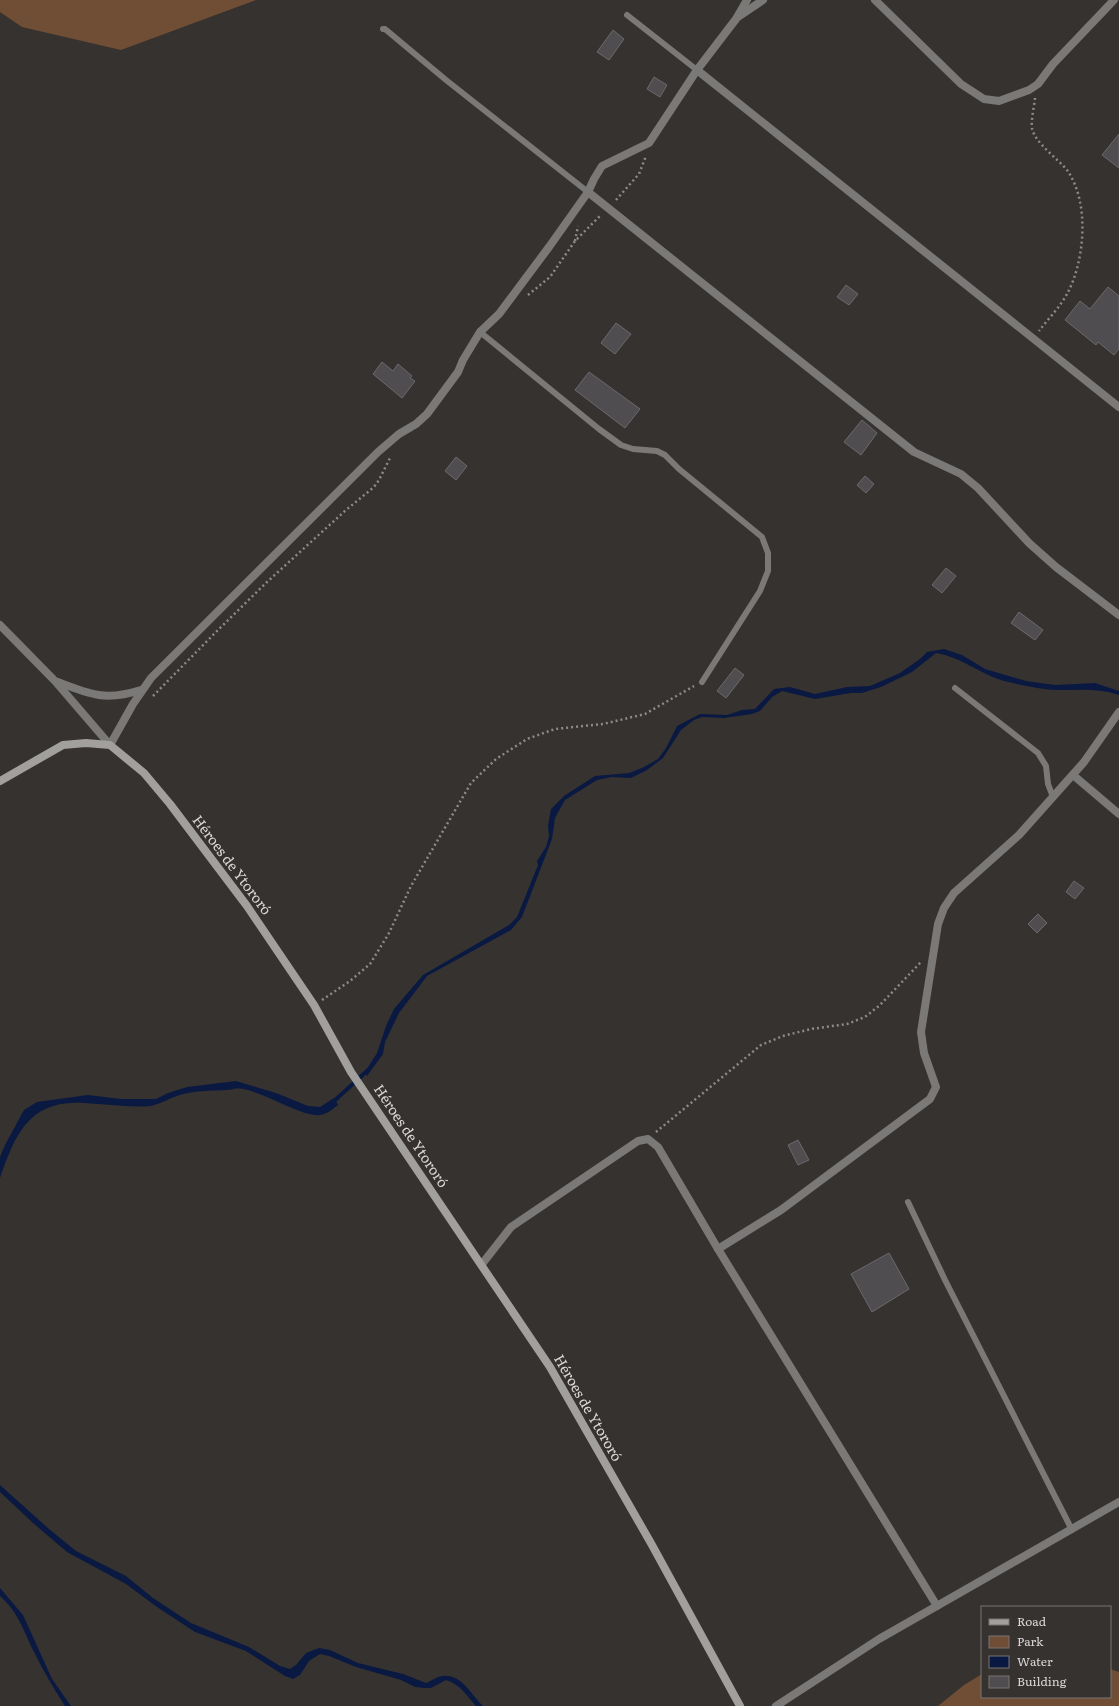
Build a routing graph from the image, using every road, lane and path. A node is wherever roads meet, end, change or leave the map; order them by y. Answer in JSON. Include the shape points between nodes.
{"nodes":[{"id":1,"x":747,"y":0,"type":"edge"},
{"id":2,"x":764,"y":0,"type":"edge"},
{"id":3,"x":876,"y":0,"type":"edge"},
{"id":4,"x":1114,"y":0,"type":"edge"},
{"id":5,"x":627,"y":15,"type":"dead end"},
{"id":6,"x":736,"y":19,"type":"junction"},
{"id":7,"x":383,"y":29,"type":"dead end"},
{"id":8,"x":697,"y":70,"type":"junction"},
{"id":9,"x":1038,"y":84,"type":"junction"},
{"id":10,"x":649,"y":143,"type":"junction"},
{"id":11,"x":588,"y":192,"type":"junction"},
{"id":12,"x":608,"y":208,"type":"junction"},
{"id":13,"x":523,"y":298,"type":"dead end"},
{"id":14,"x":480,"y":332,"type":"junction"},
{"id":15,"x":1033,"y":339,"type":"junction"},
{"id":16,"x":1119,"y":407,"type":"edge"},
{"id":17,"x":392,"y":454,"type":"dead end"},
{"id":18,"x":1119,"y":615,"type":"edge"},
{"id":19,"x":0,"y":624,"type":"edge"},
{"id":20,"x":56,"y":681,"type":"junction"},
{"id":21,"x":702,"y":682,"type":"joint"},
{"id":22,"x":955,"y":688,"type":"dead end"},
{"id":23,"x":141,"y":690,"type":"junction"},
{"id":24,"x":152,"y":697,"type":"dead end"},
{"id":25,"x":1119,"y":712,"type":"edge"},
{"id":26,"x":110,"y":745,"type":"junction"},
{"id":27,"x":1073,"y":775,"type":"junction"},
{"id":28,"x":0,"y":781,"type":"edge"},
{"id":29,"x":1053,"y":797,"type":"junction"},
{"id":30,"x":1119,"y":814,"type":"edge"},
{"id":31,"x":934,"y":948,"type":"junction"},
{"id":32,"x":314,"y":1005,"type":"junction"},
{"id":33,"x":648,"y":1139,"type":"junction"},
{"id":34,"x":908,"y":1202,"type":"dead end"},
{"id":35,"x":718,"y":1249,"type":"junction"},
{"id":36,"x":482,"y":1264,"type":"junction"},
{"id":37,"x":1119,"y":1502,"type":"edge"},
{"id":38,"x":1072,"y":1530,"type":"junction"},
{"id":39,"x":937,"y":1606,"type":"junction"},
{"id":40,"x":740,"y":1706,"type":"edge"},
{"id":41,"x":776,"y":1706,"type":"edge"}],
"edges":[{"from":1,"to":6,"type":"street"},
{"from":2,"to":6,"type":"street"},
{"from":3,"to":9,"type":"street","via":[[962,84],[984,99],[999,101]]},
{"from":4,"to":9,"type":"street","via":[[1053,64]]},
{"from":5,"to":8,"type":"lane"},
{"from":6,"to":8,"type":"street"},
{"from":7,"to":11,"type":"lane"},
{"from":8,"to":10,"type":"street"},
{"from":8,"to":15,"type":"street"},
{"from":9,"to":15,"type":"path","via":[[1032,120],[1034,136],[1067,171],[1078,192],[1082,219],[1079,264],[1074,279],[1066,295]]},
{"from":10,"to":11,"type":"street","via":[[602,166]]},
{"from":10,"to":12,"type":"path","via":[[646,159],[639,174]]},
{"from":11,"to":12,"type":"street"},
{"from":11,"to":14,"type":"street","via":[[499,314]]},
{"from":12,"to":13,"type":"path","via":[[575,241],[550,277]]},
{"from":12,"to":18,"type":"street","via":[[914,452],[966,478],[993,502],[1029,543]]},
{"from":14,"to":21,"type":"lane","via":[[621,445],[657,451],[665,455],[762,537],[768,553],[768,571],[760,591]]},
{"from":14,"to":23,"type":"street","via":[[458,372],[427,414],[378,452]]},
{"from":15,"to":16,"type":"street"},
{"from":17,"to":24,"type":"path","via":[[374,487],[267,582]]},
{"from":19,"to":20,"type":"street","name":"Héroes de Ytororó"},
{"from":20,"to":23,"type":"street","via":[[100,696]]},
{"from":20,"to":26,"type":"street","name":"Héroes de Ytororó"},
{"from":21,"to":32,"type":"path","via":[[645,714],[603,724],[555,729],[527,739],[496,759],[471,782],[370,964]]},
{"from":22,"to":29,"type":"lane","via":[[1038,753],[1046,766],[1048,784]]},
{"from":23,"to":26,"type":"street"},
{"from":25,"to":27,"type":"street"},
{"from":26,"to":28,"type":"main road","via":[[63,745]]},
{"from":26,"to":32,"type":"main road","name":"Héroes de Ytororó","via":[[144,774],[170,804],[247,906]]},
{"from":27,"to":29,"type":"street"},
{"from":27,"to":30,"type":"street"},
{"from":29,"to":31,"type":"street","via":[[1019,835],[954,893],[944,908],[938,924]]},
{"from":31,"to":33,"type":"path","via":[[880,1005],[865,1017],[847,1024],[783,1036],[761,1045]]},
{"from":31,"to":35,"type":"street","via":[[921,1032],[924,1053],[936,1087],[930,1099],[781,1210]]},
{"from":32,"to":36,"type":"main road","name":"Héroes de Ytororó","via":[[351,1072]]},
{"from":33,"to":35,"type":"street","via":[[658,1147]]},
{"from":33,"to":36,"type":"street","via":[[638,1141],[512,1227]]},
{"from":34,"to":38,"type":"lane"},
{"from":35,"to":39,"type":"street"},
{"from":36,"to":40,"type":"main road","name":"Héroes de Ytororó","via":[[550,1367]]},
{"from":37,"to":38,"type":"street"},
{"from":38,"to":39,"type":"street"},
{"from":39,"to":41,"type":"street","via":[[879,1638]]}]}
